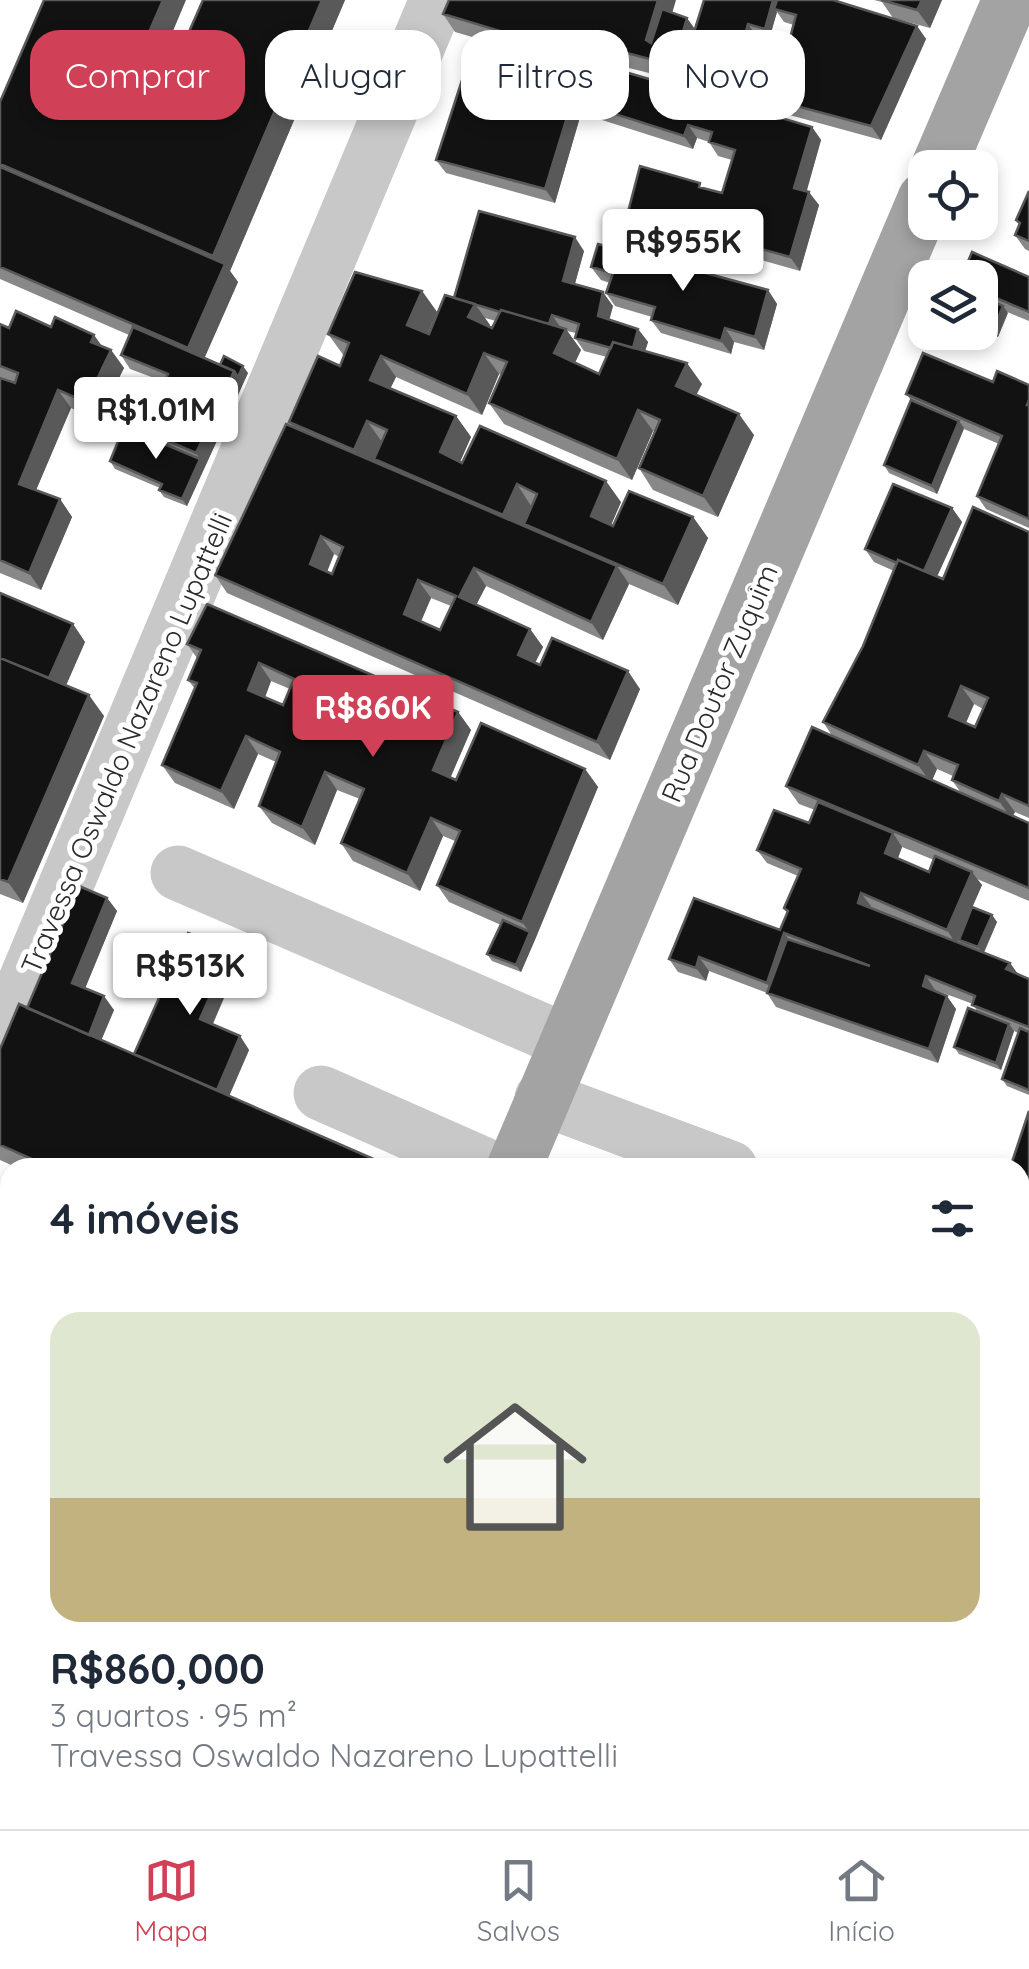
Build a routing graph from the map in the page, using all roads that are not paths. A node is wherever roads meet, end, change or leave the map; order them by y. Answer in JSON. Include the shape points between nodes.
{"nodes":[{"id":1,"x":437,"y":0,"type":"edge"},
{"id":2,"x":1010,"y":0,"type":"edge"},
{"id":3,"x":946,"y":150,"type":"edge"},
{"id":4,"x":908,"y":238,"type":"edge"},
{"id":5,"x":178,"y":873,"type":"dead end"},
{"id":6,"x":0,"y":1042,"type":"edge"},
{"id":7,"x":566,"y":1042,"type":"junction"},
{"id":8,"x":320,"y":1093,"type":"dead end"},
{"id":9,"x":542,"y":1098,"type":"junction"},
{"id":10,"x":468,"y":1158,"type":"edge"},
{"id":11,"x":518,"y":1158,"type":"edge"},
{"id":12,"x":703,"y":1158,"type":"edge"}],
"edges":[{"from":1,"to":6,"type":"street","name":"Travessa Oswaldo Nazareno Lupattelli"},
{"from":2,"to":3,"type":"main road"},
{"from":4,"to":7,"type":"main road","name":"Rua Doutor Zuquim"},
{"from":5,"to":7,"type":"street"},
{"from":7,"to":9,"type":"main road","name":"Rua Doutor Zuquim"},
{"from":8,"to":10,"type":"street"},
{"from":9,"to":11,"type":"main road","name":"Rua Doutor Zuquim"},
{"from":9,"to":12,"type":"street"}]}
